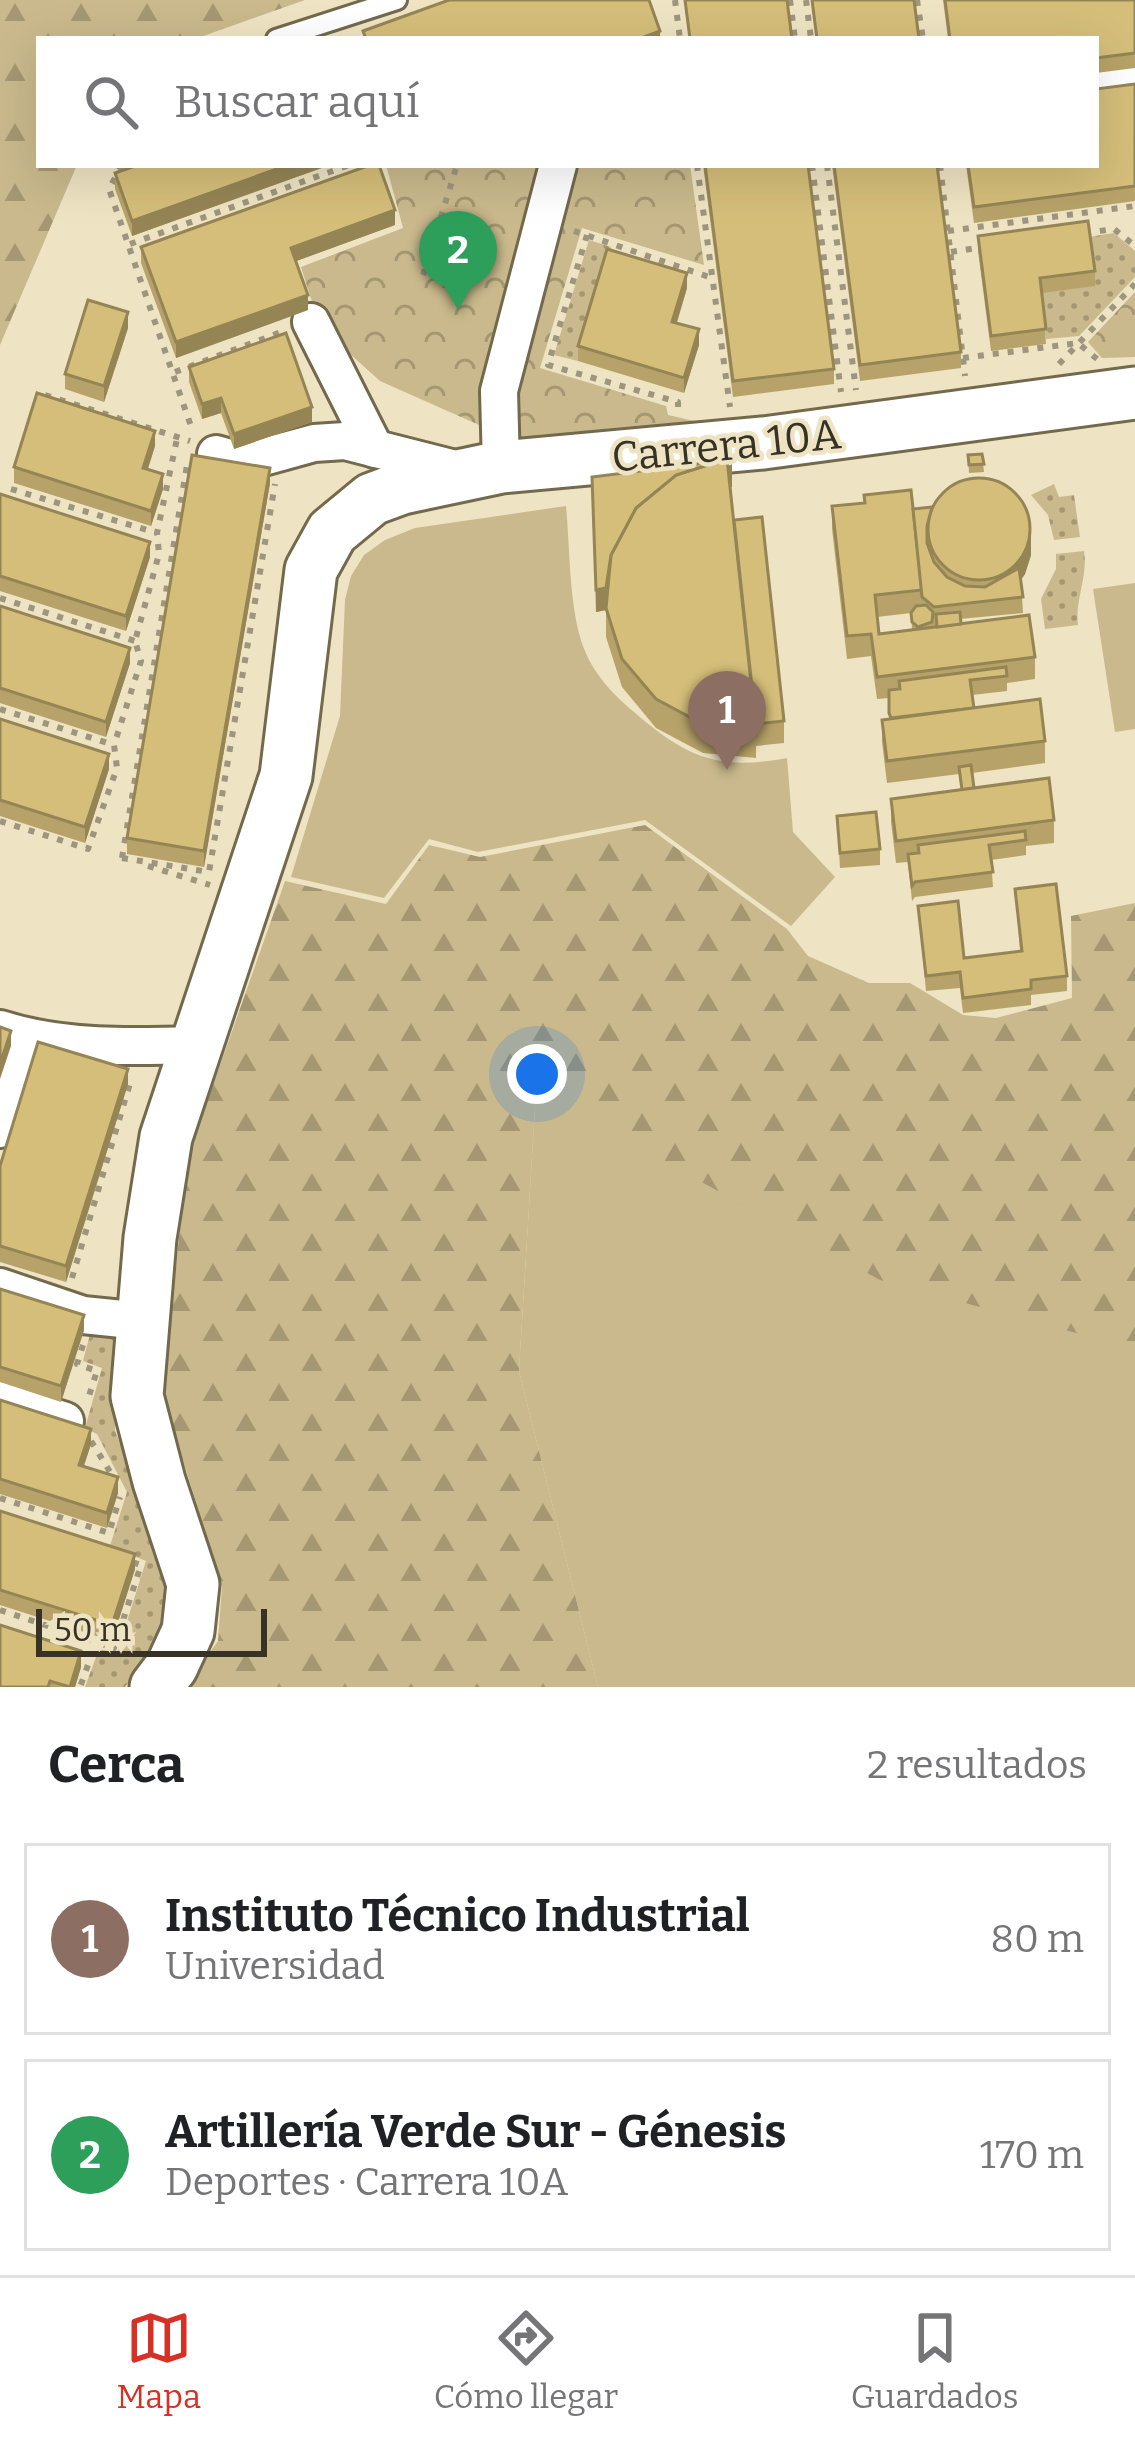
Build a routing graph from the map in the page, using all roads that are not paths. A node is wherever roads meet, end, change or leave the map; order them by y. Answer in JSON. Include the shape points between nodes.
{"nodes":[{"id":1,"x":397,"y":0,"type":"edge"},
{"id":2,"x":285,"y":36,"type":"edge"},
{"id":3,"x":1135,"y":82,"type":"edge"},
{"id":4,"x":1099,"y":87,"type":"edge"},
{"id":5,"x":557,"y":168,"type":"edge"},
{"id":6,"x":311,"y":322,"type":"road end"},
{"id":7,"x":1135,"y":392,"type":"edge"},
{"id":8,"x":375,"y":449,"type":"junction"},
{"id":9,"x":219,"y":454,"type":"edge"},
{"id":10,"x":487,"y":470,"type":"junction"},
{"id":11,"x":14,"y":1034,"type":"edge"},
{"id":12,"x":196,"y":1045,"type":"junction"},
{"id":13,"x":0,"y":1129,"type":"edge"},
{"id":14,"x":0,"y":1287,"type":"edge"},
{"id":15,"x":142,"y":1321,"type":"junction"},
{"id":16,"x":0,"y":1400,"type":"edge"},
{"id":17,"x":75,"y":1418,"type":"edge"},
{"id":18,"x":156,"y":1687,"type":"edge"}],
"edges":[{"from":1,"to":2,"type":"lane"},
{"from":3,"to":4,"type":"street"},
{"from":5,"to":10,"type":"street"},
{"from":6,"to":8,"type":"street"},
{"from":7,"to":10,"type":"street","name":"Carrera 10A","via":[[763,443]]},
{"from":8,"to":9,"type":"street","via":[[345,441]]},
{"from":8,"to":10,"type":"street"},
{"from":10,"to":12,"type":"street","name":"Carrera 10A","via":[[372,499],[332,532],[311,570],[286,776]]},
{"from":11,"to":12,"type":"street"},
{"from":11,"to":13,"type":"street"},
{"from":12,"to":15,"type":"street","via":[[166,1137]]},
{"from":14,"to":15,"type":"street","via":[[83,1315]]},
{"from":15,"to":18,"type":"street","via":[[137,1396],[193,1583],[188,1631]]},
{"from":16,"to":17,"type":"street"}]}
